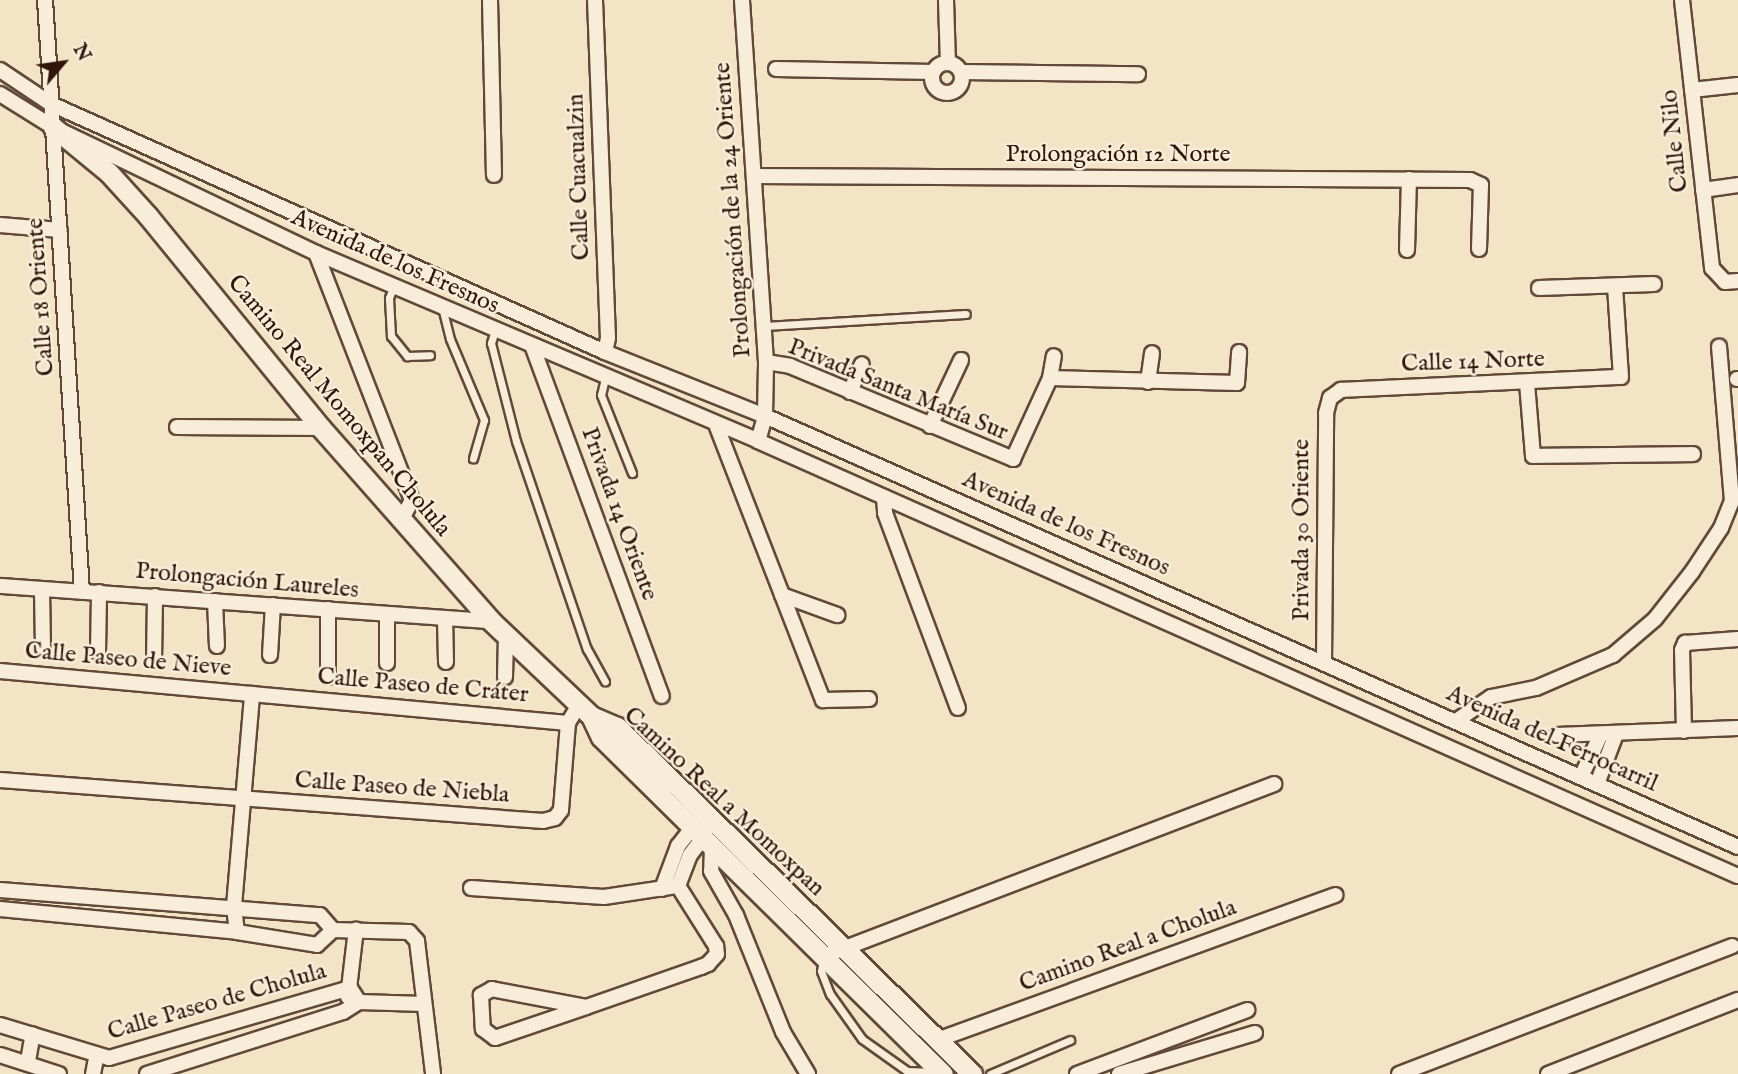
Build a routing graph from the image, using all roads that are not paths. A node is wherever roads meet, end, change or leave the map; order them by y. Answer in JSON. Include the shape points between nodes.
{"nodes":[{"id":1,"x":45,"y":0,"type":"edge"},
{"id":2,"x":490,"y":0,"type":"edge"},
{"id":3,"x":595,"y":0,"type":"edge"},
{"id":4,"x":742,"y":0,"type":"edge"},
{"id":5,"x":946,"y":0,"type":"edge"},
{"id":6,"x":1682,"y":0,"type":"edge"},
{"id":7,"x":948,"y":62,"type":"junction"},
{"id":8,"x":776,"y":69,"type":"dead end"},
{"id":9,"x":0,"y":70,"type":"edge"},
{"id":10,"x":933,"y":72,"type":"junction"},
{"id":11,"x":962,"y":72,"type":"junction"},
{"id":12,"x":1138,"y":74,"type":"dead end"},
{"id":13,"x":1738,"y":85,"type":"edge"},
{"id":14,"x":1692,"y":90,"type":"junction"},
{"id":15,"x":0,"y":94,"type":"edge"},
{"id":16,"x":51,"y":104,"type":"junction"},
{"id":17,"x":52,"y":127,"type":"junction"},
{"id":18,"x":494,"y":175,"type":"dead end"},
{"id":19,"x":754,"y":176,"type":"junction"},
{"id":20,"x":1409,"y":180,"type":"junction"},
{"id":21,"x":1738,"y":185,"type":"edge"},
{"id":22,"x":1703,"y":190,"type":"junction"},
{"id":23,"x":0,"y":225,"type":"edge"},
{"id":24,"x":60,"y":230,"type":"junction"},
{"id":25,"x":1479,"y":249,"type":"dead end"},
{"id":26,"x":1407,"y":250,"type":"dead end"},
{"id":27,"x":316,"y":253,"type":"junction"},
{"id":28,"x":1738,"y":281,"type":"edge"},
{"id":29,"x":1654,"y":284,"type":"dead end"},
{"id":30,"x":394,"y":285,"type":"junction"},
{"id":31,"x":1615,"y":286,"type":"junction"},
{"id":32,"x":1539,"y":288,"type":"dead end"},
{"id":33,"x":442,"y":306,"type":"junction"},
{"id":34,"x":966,"y":314,"type":"dead end"},
{"id":35,"x":763,"y":326,"type":"junction"},
{"id":36,"x":495,"y":330,"type":"junction"},
{"id":37,"x":1719,"y":347,"type":"dead end"},
{"id":38,"x":533,"y":348,"type":"junction"},
{"id":39,"x":605,"y":352,"type":"junction"},
{"id":40,"x":1239,"y":352,"type":"dead end"},
{"id":41,"x":1152,"y":354,"type":"dead end"},
{"id":42,"x":430,"y":355,"type":"dead end"},
{"id":43,"x":1054,"y":356,"type":"dead end"},
{"id":44,"x":961,"y":360,"type":"dead end"},
{"id":45,"x":766,"y":362,"type":"junction"},
{"id":46,"x":862,"y":364,"type":"dead end"},
{"id":47,"x":1050,"y":378,"type":"junction"},
{"id":48,"x":606,"y":379,"type":"junction"},
{"id":49,"x":1148,"y":382,"type":"junction"},
{"id":50,"x":1527,"y":383,"type":"junction"},
{"id":51,"x":850,"y":391,"type":"junction"},
{"id":52,"x":1330,"y":398,"type":"joint"},
{"id":53,"x":765,"y":416,"type":"junction"},
{"id":54,"x":930,"y":426,"type":"junction"},
{"id":55,"x":177,"y":427,"type":"dead end"},
{"id":56,"x":717,"y":427,"type":"junction"},
{"id":57,"x":321,"y":428,"type":"junction"},
{"id":58,"x":758,"y":441,"type":"junction"},
{"id":59,"x":1693,"y":454,"type":"dead end"},
{"id":60,"x":473,"y":458,"type":"dead end"},
{"id":61,"x":632,"y":472,"type":"dead end"},
{"id":62,"x":884,"y":497,"type":"junction"},
{"id":63,"x":402,"y":519,"type":"junction"},
{"id":64,"x":0,"y":586,"type":"edge"},
{"id":65,"x":42,"y":590,"type":"junction"},
{"id":66,"x":82,"y":592,"type":"junction"},
{"id":67,"x":99,"y":592,"type":"junction"},
{"id":68,"x":782,"y":595,"type":"junction"},
{"id":69,"x":155,"y":596,"type":"junction"},
{"id":70,"x":215,"y":601,"type":"junction"},
{"id":71,"x":274,"y":605,"type":"junction"},
{"id":72,"x":328,"y":609,"type":"junction"},
{"id":73,"x":387,"y":615,"type":"junction"},
{"id":74,"x":837,"y":615,"type":"dead end"},
{"id":75,"x":445,"y":618,"type":"junction"},
{"id":76,"x":491,"y":621,"type":"junction"},
{"id":77,"x":506,"y":636,"type":"junction"},
{"id":78,"x":1738,"y":639,"type":"edge"},
{"id":79,"x":217,"y":646,"type":"dead end"},
{"id":80,"x":44,"y":648,"type":"dead end"},
{"id":81,"x":98,"y":652,"type":"dead end"},
{"id":82,"x":270,"y":655,"type":"dead end"},
{"id":83,"x":155,"y":661,"type":"dead end"},
{"id":84,"x":446,"y":662,"type":"dead end"},
{"id":85,"x":387,"y":663,"type":"dead end"},
{"id":86,"x":1324,"y":663,"type":"junction"},
{"id":87,"x":0,"y":671,"type":"edge"},
{"id":88,"x":1347,"y":673,"type":"joint"},
{"id":89,"x":328,"y":677,"type":"dead end"},
{"id":90,"x":505,"y":677,"type":"dead end"},
{"id":91,"x":606,"y":681,"type":"dead end"},
{"id":92,"x":252,"y":694,"type":"junction"},
{"id":93,"x":662,"y":696,"type":"dead end"},
{"id":94,"x":869,"y":699,"type":"dead end"},
{"id":95,"x":958,"y":708,"type":"dead end"},
{"id":96,"x":585,"y":710,"type":"junction"},
{"id":97,"x":1456,"y":720,"type":"junction"},
{"id":98,"x":568,"y":723,"type":"junction"},
{"id":99,"x":1738,"y":728,"type":"edge"},
{"id":100,"x":1684,"y":732,"type":"junction"},
{"id":101,"x":1609,"y":734,"type":"junction"},
{"id":102,"x":1557,"y":736,"type":"dead end"},
{"id":103,"x":1581,"y":777,"type":"junction"},
{"id":104,"x":0,"y":780,"type":"edge"},
{"id":105,"x":1274,"y":784,"type":"dead end"},
{"id":106,"x":1597,"y":784,"type":"junction"},
{"id":107,"x":246,"y":800,"type":"junction"},
{"id":108,"x":703,"y":837,"type":"junction"},
{"id":109,"x":1738,"y":847,"type":"edge"},
{"id":110,"x":1738,"y":876,"type":"edge"},
{"id":111,"x":678,"y":886,"type":"junction"},
{"id":112,"x":471,"y":888,"type":"dead end"},
{"id":113,"x":662,"y":889,"type":"junction"},
{"id":114,"x":5,"y":891,"type":"edge"},
{"id":115,"x":1335,"y":895,"type":"dead end"},
{"id":116,"x":234,"y":906,"type":"junction"},
{"id":117,"x":0,"y":909,"type":"edge"},
{"id":118,"x":356,"y":929,"type":"junction"},
{"id":119,"x":333,"y":930,"type":"junction"},
{"id":120,"x":237,"y":932,"type":"junction"},
{"id":121,"x":1732,"y":946,"type":"dead end"},
{"id":122,"x":842,"y":947,"type":"junction"},
{"id":123,"x":824,"y":956,"type":"junction"},
{"id":124,"x":350,"y":988,"type":"junction"},
{"id":125,"x":1738,"y":1000,"type":"edge"},
{"id":126,"x":359,"y":1002,"type":"junction"},
{"id":127,"x":424,"y":1004,"type":"junction"},
{"id":128,"x":586,"y":1007,"type":"junction"},
{"id":129,"x":1247,"y":1010,"type":"dead end"},
{"id":130,"x":343,"y":1012,"type":"junction"},
{"id":131,"x":0,"y":1025,"type":"edge"},
{"id":132,"x":33,"y":1034,"type":"junction"},
{"id":133,"x":1255,"y":1034,"type":"dead end"},
{"id":134,"x":937,"y":1040,"type":"junction"},
{"id":135,"x":1070,"y":1040,"type":"dead end"},
{"id":136,"x":0,"y":1055,"type":"edge"},
{"id":137,"x":102,"y":1058,"type":"junction"},
{"id":138,"x":28,"y":1061,"type":"junction"},
{"id":139,"x":943,"y":1073,"type":"edge"},
{"id":140,"x":59,"y":1074,"type":"edge"},
{"id":141,"x":93,"y":1074,"type":"edge"},
{"id":142,"x":106,"y":1074,"type":"edge"},
{"id":143,"x":147,"y":1074,"type":"edge"},
{"id":144,"x":433,"y":1074,"type":"edge"},
{"id":145,"x":808,"y":1074,"type":"edge"},
{"id":146,"x":972,"y":1074,"type":"edge"},
{"id":147,"x":990,"y":1074,"type":"edge"},
{"id":148,"x":1077,"y":1074,"type":"edge"},
{"id":149,"x":1119,"y":1074,"type":"edge"},
{"id":150,"x":1399,"y":1074,"type":"edge"},
{"id":151,"x":1548,"y":1074,"type":"edge"}],
"edges":[{"from":1,"to":16,"type":"street","name":"Calle 18 Oriente"},
{"from":2,"to":18,"type":"street"},
{"from":3,"to":39,"type":"street","name":"Calle Cuacualzin"},
{"from":4,"to":19,"type":"street","name":"Prolongación de la 24 Oriente"},
{"from":5,"to":7,"type":"street"},
{"from":6,"to":14,"type":"street","name":"Calle Nilo"},
{"from":7,"to":10,"type":"street"},
{"from":7,"to":11,"type":"street"},
{"from":8,"to":10,"type":"street"},
{"from":9,"to":16,"type":"street","name":"Avenida de los Fresnos"},
{"from":10,"to":11,"type":"street","via":[[936,89],[952,93],[963,81]]},
{"from":11,"to":12,"type":"street"},
{"from":13,"to":14,"type":"street"},
{"from":14,"to":22,"type":"street","name":"Calle Nilo"},
{"from":15,"to":17,"type":"street","name":"Avenida de los Fresnos"},
{"from":16,"to":17,"type":"street","name":"Calle 18 Oriente"},
{"from":16,"to":39,"type":"street","name":"Avenida de los Fresnos"},
{"from":17,"to":24,"type":"street","name":"Calle 18 Oriente"},
{"from":17,"to":27,"type":"street","name":"Avenida de los Fresnos"},
{"from":17,"to":57,"type":"street","name":"Camino Real Momoxpan Cholula","via":[[109,173],[148,216]]},
{"from":19,"to":20,"type":"street","name":"Prolongación 12 Norte"},
{"from":19,"to":35,"type":"street","name":"Prolongación de la 24 Oriente"},
{"from":20,"to":25,"type":"street","name":"Prolongación 12 Norte","via":[[1470,180],[1481,185]]},
{"from":20,"to":26,"type":"street"},
{"from":21,"to":22,"type":"street"},
{"from":22,"to":28,"type":"street","name":"Calle Nilo","via":[[1712,268],[1725,282]]},
{"from":23,"to":24,"type":"street"},
{"from":24,"to":66,"type":"street","name":"Calle 18 Oriente"},
{"from":27,"to":30,"type":"street","name":"Avenida de los Fresnos"},
{"from":27,"to":63,"type":"street","via":[[412,500]]},
{"from":29,"to":31,"type":"street"},
{"from":30,"to":33,"type":"street","name":"Avenida de los Fresnos"},
{"from":30,"to":42,"type":"lane","via":[[389,298],[391,336],[407,356]]},
{"from":31,"to":32,"type":"street"},
{"from":31,"to":50,"type":"street","name":"Calle 14 Norte","via":[[1621,377]]},
{"from":33,"to":36,"type":"street","name":"Avenida de los Fresnos"},
{"from":33,"to":60,"type":"lane","via":[[450,340],[484,421]]},
{"from":34,"to":35,"type":"lane"},
{"from":35,"to":45,"type":"street","name":"Prolongación de la 24 Oriente"},
{"from":36,"to":38,"type":"street","name":"Avenida de los Fresnos"},
{"from":36,"to":91,"type":"lane","via":[[491,342],[516,440],[587,649]]},
{"from":37,"to":97,"type":"street","via":[[1732,501],[1721,528],[1692,572],[1655,619],[1613,654],[1536,688],[1482,701]]},
{"from":38,"to":48,"type":"street","name":"Avenida de los Fresnos"},
{"from":38,"to":93,"type":"street","name":"Privada 14 Oriente"},
{"from":39,"to":53,"type":"street","name":"Avenida de los Fresnos"},
{"from":40,"to":49,"type":"street","via":[[1237,383]]},
{"from":41,"to":49,"type":"street"},
{"from":43,"to":47,"type":"street"},
{"from":44,"to":54,"type":"street"},
{"from":45,"to":51,"type":"street","name":"Privada Santa María Sur","via":[[790,366]]},
{"from":45,"to":53,"type":"street","name":"Prolongación de la 24 Oriente"},
{"from":46,"to":51,"type":"street"},
{"from":47,"to":49,"type":"street"},
{"from":47,"to":54,"type":"street","name":"Privada Santa María Sur","via":[[1013,459]]},
{"from":48,"to":56,"type":"street","name":"Avenida de los Fresnos"},
{"from":48,"to":61,"type":"lane","via":[[601,395]]},
{"from":50,"to":52,"type":"street","name":"Calle 14 Norte","via":[[1341,390]]},
{"from":50,"to":59,"type":"street","via":[[1533,456]]},
{"from":51,"to":54,"type":"street","name":"Privada Santa María Sur"},
{"from":52,"to":86,"type":"street","name":"Privada 30 Oriente","via":[[1325,413]]},
{"from":53,"to":58,"type":"street"},
{"from":53,"to":86,"type":"street","name":"Avenida de los Fresnos"},
{"from":55,"to":57,"type":"street"},
{"from":56,"to":58,"type":"street","name":"Avenida de los Fresnos"},
{"from":56,"to":68,"type":"street"},
{"from":57,"to":63,"type":"street","name":"Camino Real Momoxpan Cholula"},
{"from":58,"to":62,"type":"street","name":"Avenida de los Fresnos"},
{"from":62,"to":95,"type":"street","via":[[885,513]]},
{"from":62,"to":110,"type":"street","name":"Avenida de los Fresnos"},
{"from":63,"to":76,"type":"street","name":"Camino Real Momoxpan Cholula"},
{"from":64,"to":65,"type":"street","name":"Prolongación Laureles"},
{"from":65,"to":66,"type":"street","name":"Prolongación Laureles"},
{"from":65,"to":80,"type":"street"},
{"from":66,"to":67,"type":"street","name":"Prolongación Laureles"},
{"from":67,"to":69,"type":"street","name":"Prolongación Laureles"},
{"from":67,"to":81,"type":"street"},
{"from":68,"to":74,"type":"street"},
{"from":68,"to":94,"type":"street","via":[[823,700]]},
{"from":69,"to":70,"type":"street","name":"Prolongación Laureles"},
{"from":69,"to":83,"type":"street"},
{"from":70,"to":71,"type":"street","name":"Prolongación Laureles"},
{"from":70,"to":79,"type":"street"},
{"from":71,"to":72,"type":"street","name":"Prolongación Laureles"},
{"from":71,"to":82,"type":"street"},
{"from":72,"to":73,"type":"street","name":"Prolongación Laureles"},
{"from":72,"to":89,"type":"street"},
{"from":73,"to":75,"type":"street","name":"Prolongación Laureles"},
{"from":73,"to":85,"type":"street"},
{"from":75,"to":76,"type":"street","name":"Prolongación Laureles"},
{"from":75,"to":84,"type":"street"},
{"from":76,"to":77,"type":"street","name":"Camino Real Momoxpan Cholula"},
{"from":77,"to":90,"type":"street"},
{"from":77,"to":96,"type":"street","name":"Camino Real Momoxpan Cholula"},
{"from":78,"to":100,"type":"street","via":[[1685,643]]},
{"from":86,"to":88,"type":"street","name":"Avenida de los Fresnos"},
{"from":87,"to":92,"type":"street","name":"Calle Paseo de Nieve"},
{"from":88,"to":97,"type":"street","name":"Avenida del Ferrocarril"},
{"from":92,"to":98,"type":"street","name":"Calle Paseo de Cráter"},
{"from":92,"to":107,"type":"street"},
{"from":96,"to":98,"type":"street"},
{"from":96,"to":108,"type":"street","name":"Camino Real a Momoxpan","via":[[601,737]]},
{"from":96,"to":122,"type":"street","name":"Camino Real a Momoxpan","via":[[617,727]]},
{"from":97,"to":103,"type":"street","name":"Avenida del Ferrocarril"},
{"from":98,"to":107,"type":"street","name":"Calle Paseo de Niebla","via":[[561,810],[555,818]]},
{"from":99,"to":100,"type":"street"},
{"from":100,"to":101,"type":"street"},
{"from":101,"to":102,"type":"street"},
{"from":101,"to":103,"type":"street"},
{"from":101,"to":106,"type":"street"},
{"from":103,"to":106,"type":"street","name":"Avenida del Ferrocarril"},
{"from":104,"to":107,"type":"street","name":"Calle Paseo de Niebla"},
{"from":105,"to":122,"type":"street"},
{"from":106,"to":109,"type":"street","name":"Avenida del Ferrocarril"},
{"from":107,"to":116,"type":"street"},
{"from":108,"to":111,"type":"street"},
{"from":108,"to":113,"type":"street","via":[[678,846]]},
{"from":108,"to":123,"type":"street","name":"Camino Real a Momoxpan"},
{"from":108,"to":145,"type":"street","via":[[711,871],[736,915],[783,1032]]},
{"from":111,"to":113,"type":"street"},
{"from":111,"to":128,"type":"street","via":[[716,946],[715,960]]},
{"from":112,"to":113,"type":"street","via":[[604,897]]},
{"from":114,"to":116,"type":"street","name":"Calle Paseo de Cholula"},
{"from":114,"to":117,"type":"street"},
{"from":115,"to":134,"type":"street","name":"Camino Real a Cholula"},
{"from":116,"to":119,"type":"street","name":"Calle Paseo de Cholula","via":[[320,915]]},
{"from":116,"to":120,"type":"street"},
{"from":117,"to":120,"type":"street","name":"Calle Paseo de Cholula"},
{"from":118,"to":119,"type":"street","name":"Calle Paseo de Cholula"},
{"from":118,"to":124,"type":"street"},
{"from":118,"to":127,"type":"street","name":"Calle Paseo de Cholula","via":[[409,932],[417,941]]},
{"from":119,"to":120,"type":"street","name":"Calle Paseo de Cholula","via":[[317,945]]},
{"from":121,"to":150,"type":"street"},
{"from":122,"to":123,"type":"street"},
{"from":122,"to":134,"type":"street","name":"Camino Real a Momoxpan"},
{"from":123,"to":139,"type":"street","name":"Camino Real a Momoxpan"},
{"from":123,"to":139,"type":"lane","via":[[821,971],[830,994],[862,1039],[907,1071]]},
{"from":124,"to":126,"type":"street","name":"Calle Paseo de Cholula"},
{"from":124,"to":130,"type":"street"},
{"from":124,"to":137,"type":"street","name":"Calle Paseo de Cholula"},
{"from":125,"to":151,"type":"street"},
{"from":126,"to":127,"type":"street","name":"Calle Paseo de Cholula"},
{"from":126,"to":130,"type":"street","name":"Calle Paseo de Cholula"},
{"from":127,"to":144,"type":"street"},
{"from":128,"to":128,"type":"street","via":[[492,989],[481,995],[483,1029],[495,1038]]},
{"from":129,"to":148,"type":"street"},
{"from":130,"to":143,"type":"street","name":"Calle Paseo de Cholula"},
{"from":131,"to":132,"type":"street","name":"Calle Paseo de Cholula"},
{"from":132,"to":137,"type":"street","name":"Calle Paseo de Cholula"},
{"from":132,"to":138,"type":"street"},
{"from":133,"to":149,"type":"street"},
{"from":134,"to":146,"type":"street","name":"Camino Real a Momoxpan"},
{"from":135,"to":147,"type":"lane"},
{"from":136,"to":138,"type":"street"},
{"from":137,"to":141,"type":"street"},
{"from":137,"to":142,"type":"street"},
{"from":138,"to":140,"type":"street"}]}
